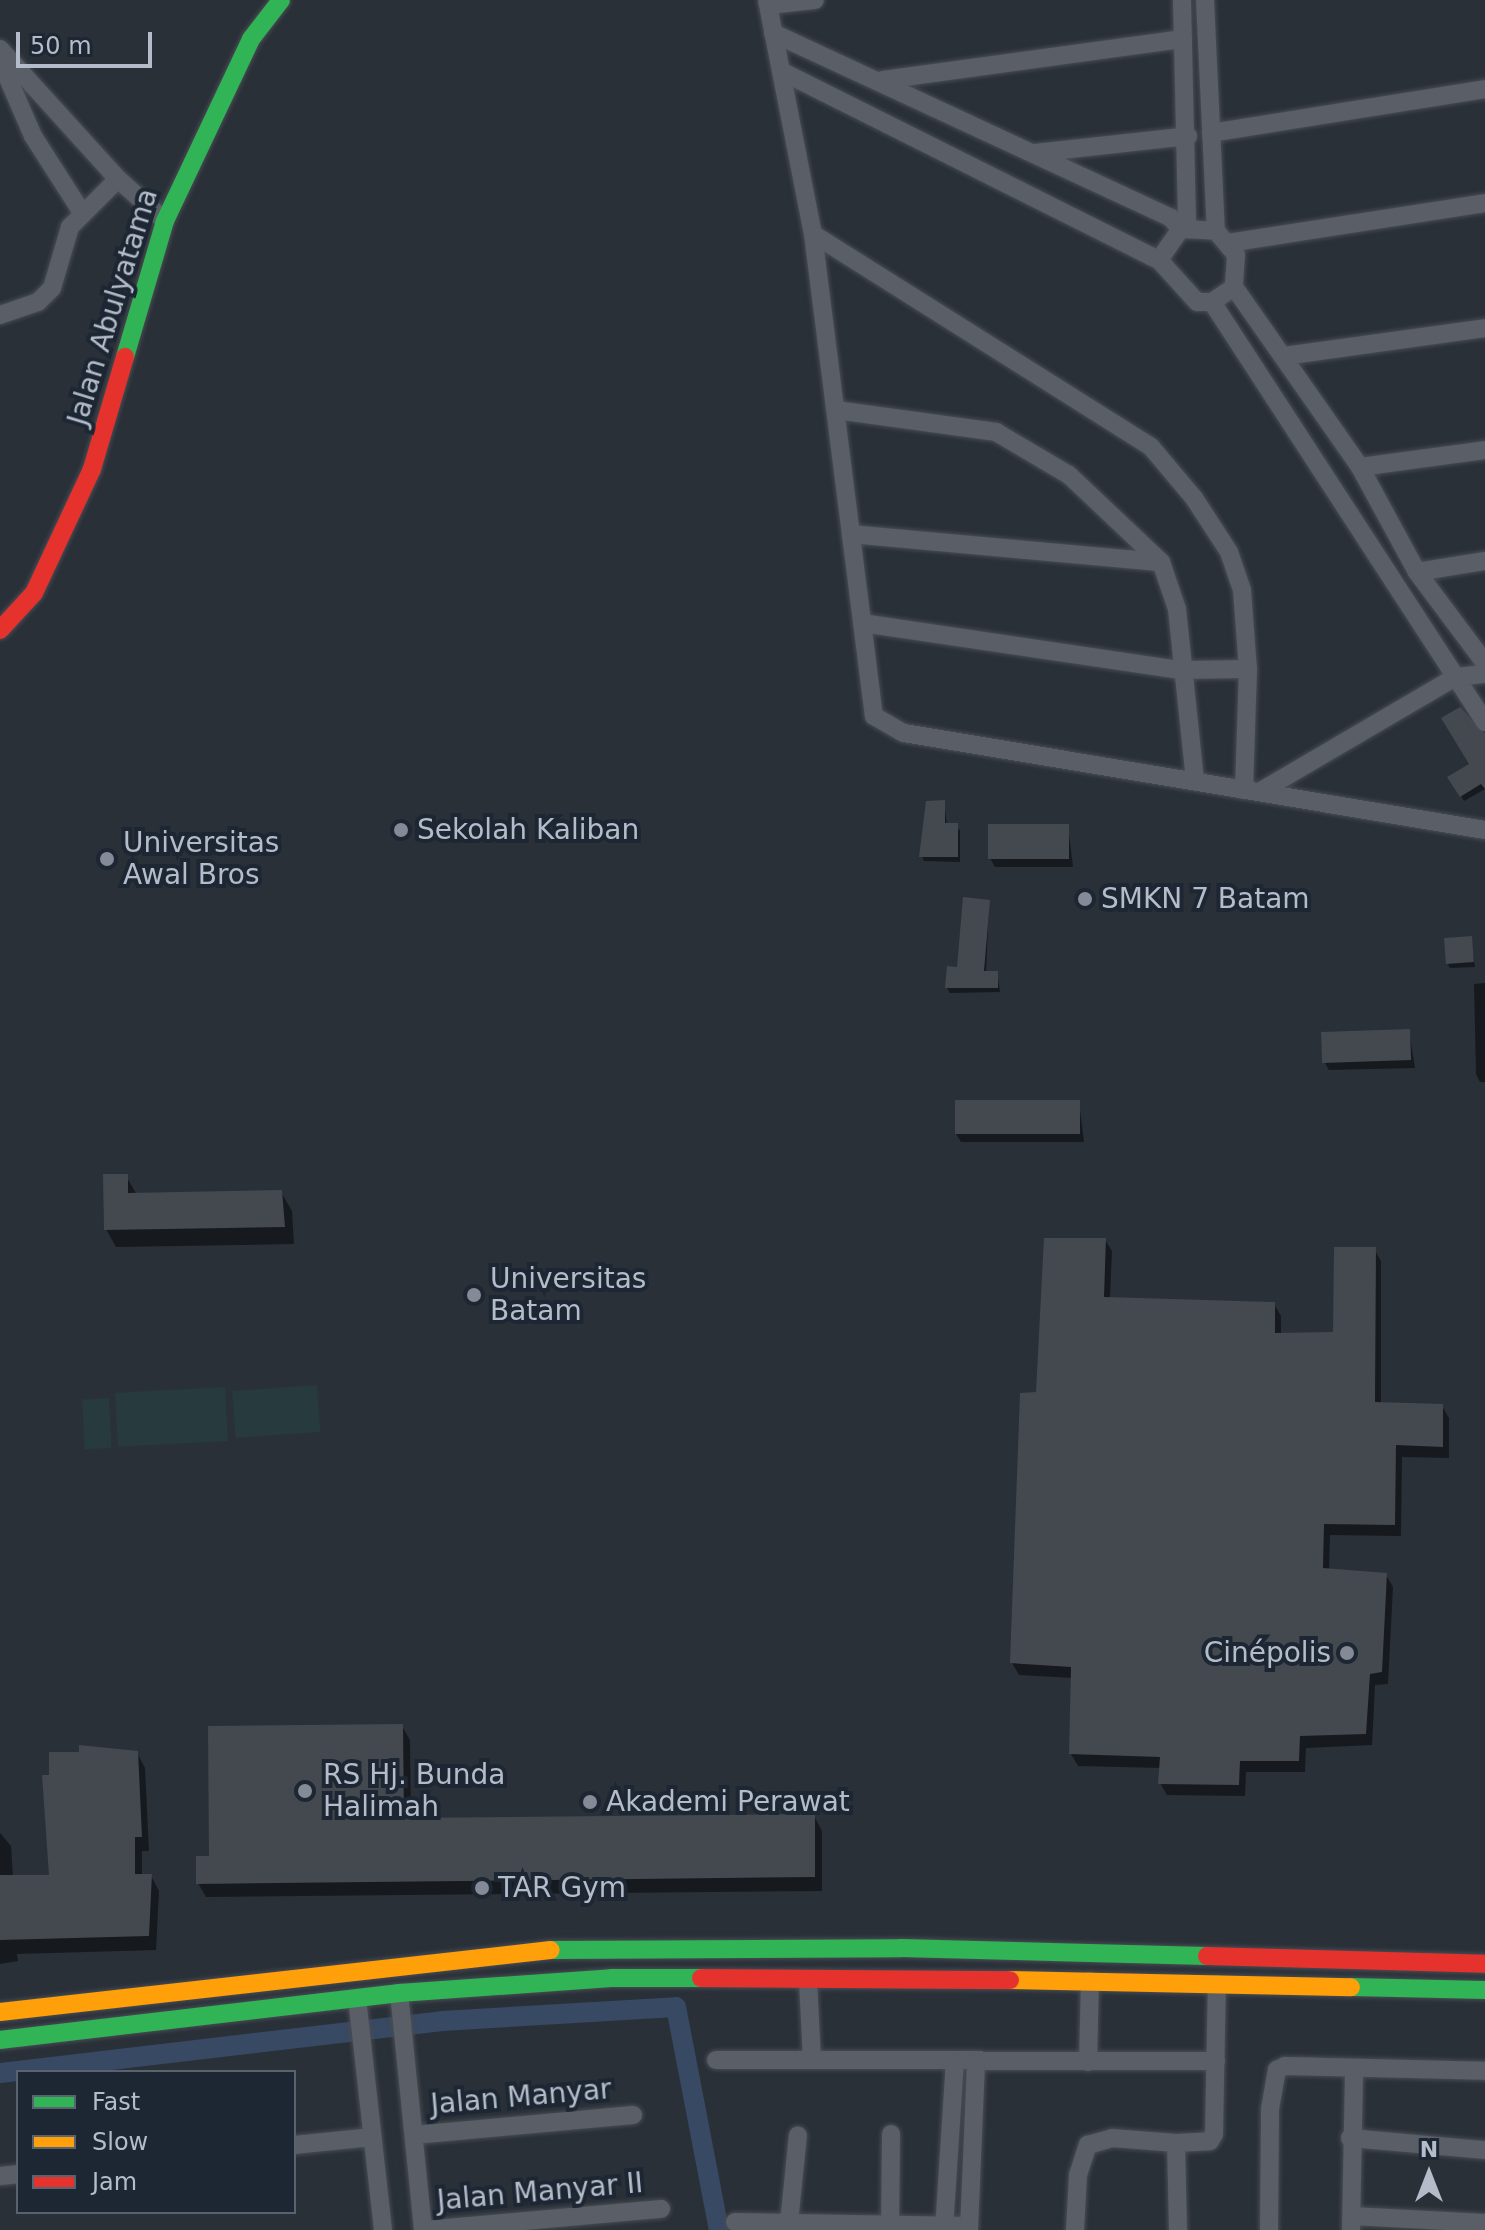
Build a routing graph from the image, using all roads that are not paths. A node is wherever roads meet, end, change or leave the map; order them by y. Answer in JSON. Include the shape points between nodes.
{"nodes":[{"id":1,"x":281,"y":0,"type":"edge"},
{"id":2,"x":815,"y":0,"type":"edge"},
{"id":3,"x":1182,"y":0,"type":"edge"},
{"id":4,"x":1205,"y":0,"type":"edge"},
{"id":5,"x":768,"y":3,"type":"edge"},
{"id":6,"x":773,"y":33,"type":"junction"},
{"id":7,"x":1183,"y":39,"type":"junction"},
{"id":8,"x":0,"y":49,"type":"edge"},
{"id":9,"x":0,"y":60,"type":"edge"},
{"id":10,"x":781,"y":71,"type":"junction"},
{"id":11,"x":883,"y":80,"type":"junction"},
{"id":12,"x":1485,"y":89,"type":"edge"},
{"id":13,"x":1211,"y":133,"type":"junction"},
{"id":14,"x":1188,"y":136,"type":"junction"},
{"id":15,"x":1035,"y":153,"type":"junction"},
{"id":16,"x":118,"y":179,"type":"junction"},
{"id":17,"x":1485,"y":203,"type":"edge"},
{"id":18,"x":81,"y":211,"type":"junction"},
{"id":19,"x":165,"y":221,"type":"junction"},
{"id":20,"x":1184,"y":227,"type":"junction"},
{"id":21,"x":813,"y":234,"type":"junction"},
{"id":22,"x":1222,"y":237,"type":"junction"},
{"id":23,"x":1159,"y":260,"type":"junction"},
{"id":24,"x":1234,"y":287,"type":"junction"},
{"id":25,"x":1212,"y":302,"type":"junction"},
{"id":26,"x":0,"y":315,"type":"edge"},
{"id":27,"x":1485,"y":328,"type":"edge"},
{"id":28,"x":1284,"y":356,"type":"junction"},
{"id":29,"x":836,"y":410,"type":"junction"},
{"id":30,"x":1485,"y":450,"type":"edge"},
{"id":31,"x":1360,"y":467,"type":"junction"},
{"id":32,"x":851,"y":534,"type":"junction"},
{"id":33,"x":1485,"y":561,"type":"edge"},
{"id":34,"x":1161,"y":562,"type":"junction"},
{"id":35,"x":1417,"y":572,"type":"junction"},
{"id":36,"x":862,"y":623,"type":"junction"},
{"id":37,"x":0,"y":630,"type":"edge"},
{"id":38,"x":1485,"y":663,"type":"edge"},
{"id":39,"x":1248,"y":669,"type":"junction"},
{"id":40,"x":1181,"y":670,"type":"junction"},
{"id":41,"x":1485,"y":674,"type":"edge"},
{"id":42,"x":1455,"y":677,"type":"junction"},
{"id":43,"x":1485,"y":722,"type":"edge"},
{"id":44,"x":1195,"y":779,"type":"junction"},
{"id":45,"x":1253,"y":790,"type":"junction"},
{"id":46,"x":1485,"y":830,"type":"edge"},
{"id":47,"x":708,"y":1950,"type":"junction"},
{"id":48,"x":1485,"y":1964,"type":"edge"},
{"id":49,"x":709,"y":1979,"type":"junction"},
{"id":50,"x":808,"y":1981,"type":"junction"},
{"id":51,"x":1090,"y":1981,"type":"junction"},
{"id":52,"x":1217,"y":1984,"type":"junction"},
{"id":53,"x":1485,"y":1990,"type":"edge"},
{"id":54,"x":399,"y":1993,"type":"junction"},
{"id":55,"x":357,"y":1998,"type":"junction"},
{"id":56,"x":0,"y":2012,"type":"edge"},
{"id":57,"x":0,"y":2040,"type":"edge"},
{"id":58,"x":812,"y":2059,"type":"junction"},
{"id":59,"x":716,"y":2060,"type":"dead end"},
{"id":60,"x":1216,"y":2061,"type":"junction"},
{"id":61,"x":955,"y":2062,"type":"junction"},
{"id":62,"x":976,"y":2062,"type":"junction"},
{"id":63,"x":1088,"y":2062,"type":"junction"},
{"id":64,"x":1354,"y":2068,"type":"junction"},
{"id":65,"x":1485,"y":2071,"type":"edge"},
{"id":66,"x":633,"y":2115,"type":"dead end"},
{"id":67,"x":891,"y":2134,"type":"dead end"},
{"id":68,"x":414,"y":2135,"type":"junction"},
{"id":69,"x":798,"y":2135,"type":"dead end"},
{"id":70,"x":373,"y":2137,"type":"junction"},
{"id":71,"x":1350,"y":2138,"type":"junction"},
{"id":72,"x":1176,"y":2143,"type":"junction"},
{"id":73,"x":296,"y":2145,"type":"edge"},
{"id":74,"x":1485,"y":2150,"type":"edge"},
{"id":75,"x":661,"y":2209,"type":"dead end"},
{"id":76,"x":789,"y":2223,"type":"junction"},
{"id":77,"x":1351,"y":2223,"type":"edge"},
{"id":78,"x":1485,"y":2223,"type":"edge"},
{"id":79,"x":549,"y":2224,"type":"edge"},
{"id":80,"x":743,"y":2225,"type":"edge"},
{"id":81,"x":890,"y":2227,"type":"edge"},
{"id":82,"x":944,"y":2227,"type":"edge"},
{"id":83,"x":969,"y":2228,"type":"edge"},
{"id":84,"x":383,"y":2230,"type":"edge"},
{"id":85,"x":424,"y":2230,"type":"edge"},
{"id":86,"x":1075,"y":2230,"type":"edge"},
{"id":87,"x":1178,"y":2230,"type":"edge"},
{"id":88,"x":1269,"y":2230,"type":"edge"}],
"edges":[{"from":1,"to":19,"type":"main road","name":"Jalan Abulyatama","via":[[251,39]]},
{"from":2,"to":5,"type":"street"},
{"from":3,"to":7,"type":"street"},
{"from":4,"to":13,"type":"street"},
{"from":5,"to":6,"type":"street"},
{"from":6,"to":10,"type":"street"},
{"from":6,"to":11,"type":"street"},
{"from":7,"to":11,"type":"street"},
{"from":7,"to":14,"type":"street"},
{"from":8,"to":16,"type":"street"},
{"from":9,"to":18,"type":"street","via":[[33,136]]},
{"from":10,"to":21,"type":"street"},
{"from":10,"to":23,"type":"street"},
{"from":11,"to":15,"type":"street"},
{"from":12,"to":13,"type":"street"},
{"from":13,"to":22,"type":"street"},
{"from":14,"to":15,"type":"street"},
{"from":14,"to":20,"type":"street"},
{"from":15,"to":20,"type":"street"},
{"from":16,"to":18,"type":"street"},
{"from":16,"to":19,"type":"street"},
{"from":17,"to":22,"type":"street"},
{"from":18,"to":26,"type":"street","via":[[63,244],[52,288],[38,302]]},
{"from":19,"to":37,"type":"main road","name":"Jalan Abulyatama","via":[[92,469],[34,593]]},
{"from":20,"to":22,"type":"street"},
{"from":20,"to":23,"type":"street"},
{"from":21,"to":29,"type":"street"},
{"from":21,"to":39,"type":"street","via":[[1151,447],[1229,552],[1242,590]]},
{"from":22,"to":24,"type":"street","via":[[1238,270]]},
{"from":23,"to":25,"type":"street","via":[[1181,291],[1197,302]]},
{"from":24,"to":25,"type":"street"},
{"from":24,"to":28,"type":"street"},
{"from":25,"to":42,"type":"street"},
{"from":27,"to":28,"type":"street"},
{"from":28,"to":31,"type":"street"},
{"from":29,"to":32,"type":"street"},
{"from":29,"to":34,"type":"street","via":[[996,432],[1069,475]]},
{"from":30,"to":31,"type":"street"},
{"from":31,"to":35,"type":"street"},
{"from":32,"to":34,"type":"street"},
{"from":32,"to":36,"type":"street"},
{"from":33,"to":35,"type":"street"},
{"from":34,"to":40,"type":"street","via":[[1174,589]]},
{"from":35,"to":38,"type":"street"},
{"from":36,"to":40,"type":"street"},
{"from":36,"to":44,"type":"street","via":[[874,716],[904,733]]},
{"from":39,"to":40,"type":"street"},
{"from":39,"to":45,"type":"street"},
{"from":40,"to":44,"type":"street"},
{"from":41,"to":42,"type":"street"},
{"from":42,"to":43,"type":"street"},
{"from":42,"to":45,"type":"street"},
{"from":44,"to":45,"type":"street"},
{"from":45,"to":46,"type":"street"},
{"from":47,"to":48,"type":"main road","via":[[901,1948]]},
{"from":47,"to":49,"type":"main road"},
{"from":47,"to":56,"type":"main road","via":[[513,1951]]},
{"from":49,"to":50,"type":"main road"},
{"from":49,"to":54,"type":"main road","via":[[525,1982]]},
{"from":50,"to":51,"type":"main road"},
{"from":50,"to":58,"type":"street"},
{"from":51,"to":52,"type":"main road"},
{"from":51,"to":63,"type":"street"},
{"from":52,"to":53,"type":"main road"},
{"from":52,"to":60,"type":"street"},
{"from":54,"to":55,"type":"main road"},
{"from":54,"to":68,"type":"street"},
{"from":55,"to":57,"type":"main road"},
{"from":55,"to":70,"type":"street"},
{"from":58,"to":59,"type":"street"},
{"from":58,"to":61,"type":"street"},
{"from":60,"to":63,"type":"street"},
{"from":60,"to":72,"type":"street","via":[[1214,2134],[1210,2141]]},
{"from":61,"to":62,"type":"street"},
{"from":61,"to":82,"type":"street"},
{"from":62,"to":63,"type":"street"},
{"from":62,"to":83,"type":"street"},
{"from":64,"to":65,"type":"street"},
{"from":64,"to":71,"type":"street"},
{"from":64,"to":88,"type":"street","via":[[1285,2066],[1272,2080]]},
{"from":66,"to":68,"type":"street","name":"Jalan Manyar"},
{"from":67,"to":81,"type":"street"},
{"from":68,"to":85,"type":"street"},
{"from":69,"to":76,"type":"street"},
{"from":70,"to":73,"type":"street"},
{"from":70,"to":84,"type":"street"},
{"from":71,"to":74,"type":"street"},
{"from":71,"to":77,"type":"street"},
{"from":72,"to":86,"type":"street","via":[[1112,2138],[1088,2145],[1078,2175]]},
{"from":72,"to":87,"type":"street"},
{"from":75,"to":79,"type":"street","name":"Jalan Manyar II"},
{"from":76,"to":80,"type":"street"},
{"from":76,"to":81,"type":"street"},
{"from":77,"to":78,"type":"street"},
{"from":79,"to":85,"type":"street","name":"Jalan Manyar II"},
{"from":81,"to":82,"type":"street"},
{"from":82,"to":83,"type":"street"}]}
